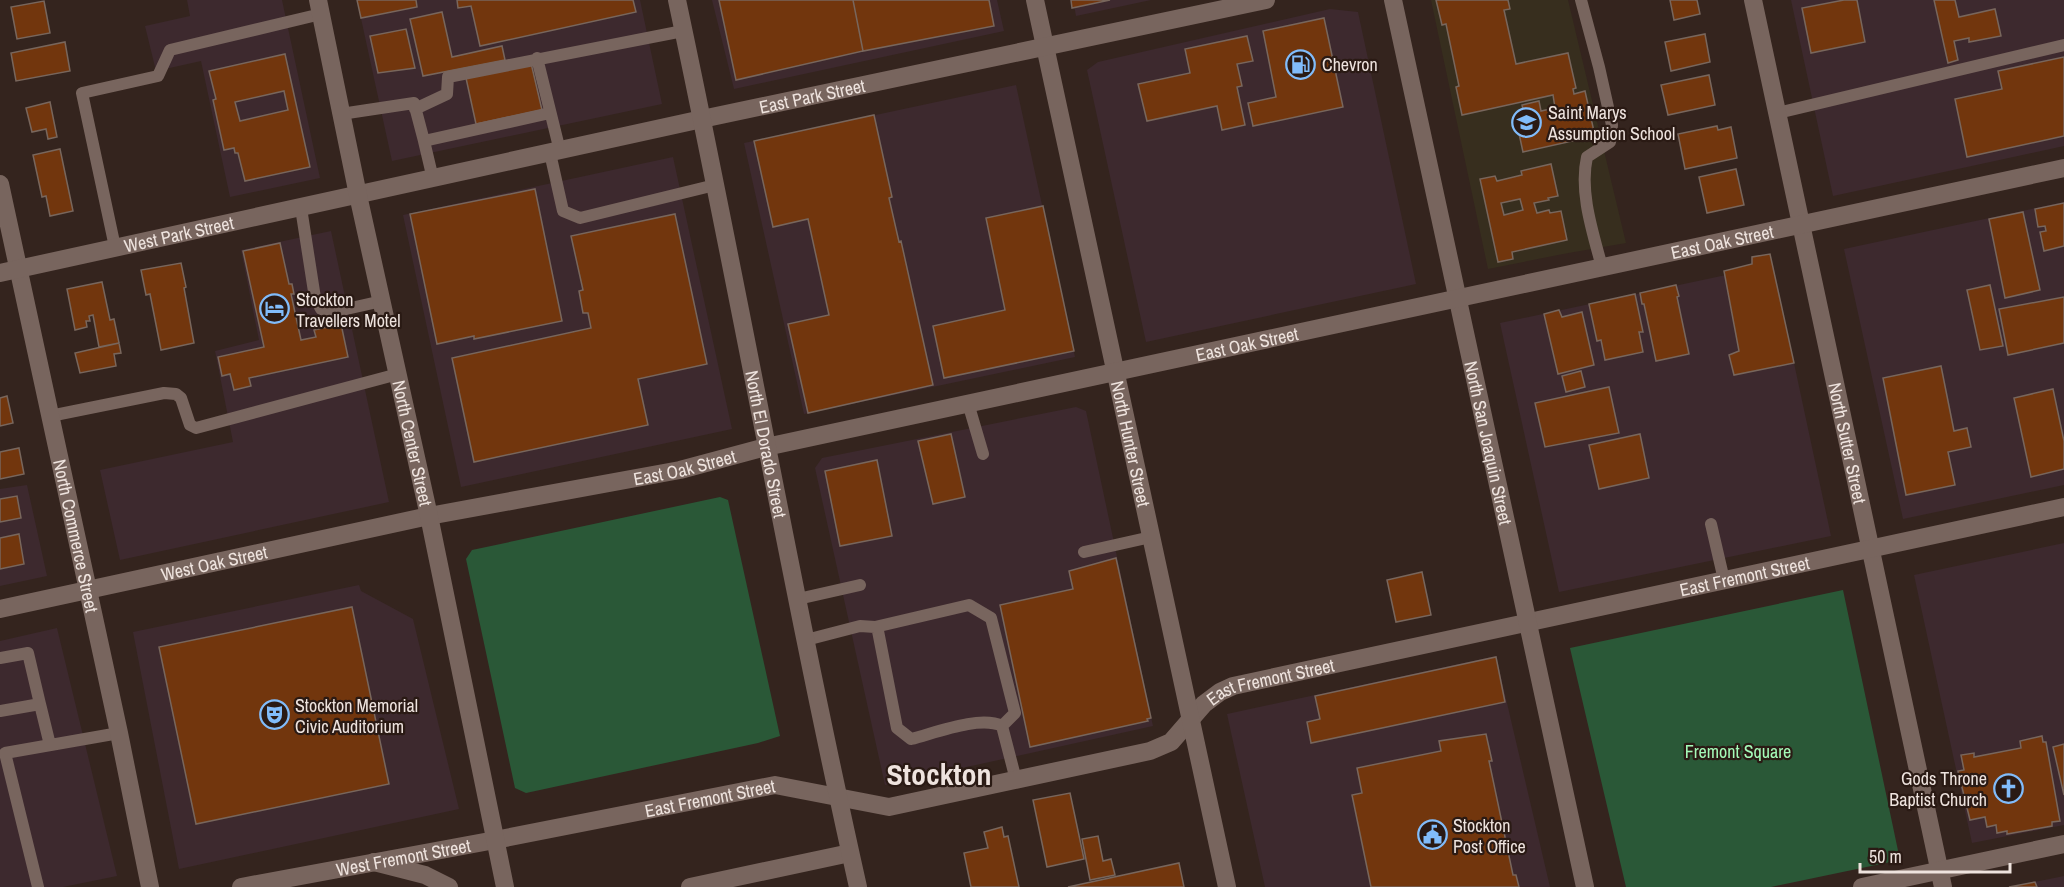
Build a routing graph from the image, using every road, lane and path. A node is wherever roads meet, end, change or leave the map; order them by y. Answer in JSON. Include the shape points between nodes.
{"nodes":[{"id":1,"x":676,"y":0,"type":"edge"},
{"id":2,"x":1035,"y":0,"type":"edge"},
{"id":3,"x":1266,"y":0,"type":"edge"},
{"id":4,"x":1393,"y":0,"type":"edge"},
{"id":5,"x":1581,"y":0,"type":"edge"},
{"id":6,"x":1753,"y":0,"type":"edge"},
{"id":7,"x":319,"y":7,"type":"edge"},
{"id":8,"x":683,"y":31,"type":"junction"},
{"id":9,"x":2064,"y":45,"type":"edge"},
{"id":10,"x":1045,"y":47,"type":"junction"},
{"id":11,"x":537,"y":58,"type":"junction"},
{"id":12,"x":415,"y":106,"type":"junction"},
{"id":13,"x":550,"y":113,"type":"junction"},
{"id":14,"x":1778,"y":113,"type":"junction"},
{"id":15,"x":341,"y":114,"type":"junction"},
{"id":16,"x":702,"y":119,"type":"junction"},
{"id":17,"x":424,"y":141,"type":"junction"},
{"id":18,"x":555,"y":152,"type":"junction"},
{"id":19,"x":2064,"y":168,"type":"edge"},
{"id":20,"x":433,"y":178,"type":"junction"},
{"id":21,"x":0,"y":184,"type":"edge"},
{"id":22,"x":715,"y":185,"type":"junction"},
{"id":23,"x":358,"y":195,"type":"junction"},
{"id":24,"x":301,"y":208,"type":"junction"},
{"id":25,"x":1802,"y":225,"type":"junction"},
{"id":26,"x":115,"y":247,"type":"junction"},
{"id":27,"x":1602,"y":267,"type":"junction"},
{"id":28,"x":18,"y":270,"type":"junction"},
{"id":29,"x":0,"y":273,"type":"edge"},
{"id":30,"x":1458,"y":298,"type":"junction"},
{"id":31,"x":382,"y":301,"type":"junction"},
{"id":32,"x":1116,"y":371,"type":"junction"},
{"id":33,"x":398,"y":374,"type":"junction"},
{"id":34,"x":968,"y":403,"type":"junction"},
{"id":35,"x":50,"y":416,"type":"junction"},
{"id":36,"x":766,"y":447,"type":"junction"},
{"id":37,"x":983,"y":454,"type":"dead end"},
{"id":38,"x":2064,"y":507,"type":"edge"},
{"id":39,"x":429,"y":516,"type":"junction"},
{"id":40,"x":1711,"y":524,"type":"dead end"},
{"id":41,"x":1151,"y":537,"type":"junction"},
{"id":42,"x":1870,"y":549,"type":"junction"},
{"id":43,"x":1084,"y":552,"type":"dead end"},
{"id":44,"x":1724,"y":580,"type":"junction"},
{"id":45,"x":860,"y":585,"type":"dead end"},
{"id":46,"x":87,"y":592,"type":"junction"},
{"id":47,"x":798,"y":599,"type":"junction"},
{"id":48,"x":0,"y":609,"type":"edge"},
{"id":49,"x":1528,"y":622,"type":"junction"},
{"id":50,"x":874,"y":627,"type":"junction"},
{"id":51,"x":806,"y":640,"type":"junction"},
{"id":52,"x":0,"y":658,"type":"edge"},
{"id":53,"x":40,"y":704,"type":"junction"},
{"id":54,"x":0,"y":711,"type":"edge"},
{"id":55,"x":1190,"y":718,"type":"junction"},
{"id":56,"x":1002,"y":726,"type":"junction"},
{"id":57,"x":119,"y":733,"type":"junction"},
{"id":58,"x":50,"y":745,"type":"junction"},
{"id":59,"x":1017,"y":780,"type":"junction"},
{"id":60,"x":839,"y":797,"type":"junction"},
{"id":61,"x":495,"y":840,"type":"junction"},
{"id":62,"x":2064,"y":844,"type":"edge"},
{"id":63,"x":850,"y":853,"type":"junction"},
{"id":64,"x":374,"y":862,"type":"junction"},
{"id":65,"x":1941,"y":879,"type":"edge"},
{"id":66,"x":38,"y":887,"type":"edge"},
{"id":67,"x":150,"y":887,"type":"edge"},
{"id":68,"x":242,"y":887,"type":"edge"},
{"id":69,"x":449,"y":887,"type":"edge"},
{"id":70,"x":505,"y":887,"type":"edge"},
{"id":71,"x":690,"y":887,"type":"edge"},
{"id":72,"x":858,"y":887,"type":"edge"},
{"id":73,"x":1227,"y":887,"type":"edge"},
{"id":74,"x":1585,"y":887,"type":"edge"},
{"id":75,"x":1862,"y":887,"type":"edge"}],
"edges":[{"from":1,"to":8,"type":"street","name":"North El Dorado Street"},
{"from":2,"to":10,"type":"street","name":"North Hunter Street"},
{"from":3,"to":10,"type":"street","name":"East Park Street"},
{"from":4,"to":30,"type":"street","name":"North San Joaquin Street"},
{"from":5,"to":27,"type":"lane","via":[[1612,125],[1610,142],[1587,157],[1583,175]]},
{"from":6,"to":14,"type":"street","name":"North Sutter Street"},
{"from":7,"to":15,"type":"street","name":"North Center Street"},
{"from":7,"to":26,"type":"lane","via":[[170,50],[158,76],[82,93]]},
{"from":8,"to":11,"type":"lane"},
{"from":8,"to":16,"type":"street","name":"North El Dorado Street"},
{"from":9,"to":14,"type":"lane"},
{"from":10,"to":16,"type":"street","name":"East Park Street"},
{"from":10,"to":32,"type":"street","name":"North Hunter Street"},
{"from":11,"to":12,"type":"lane","via":[[448,77],[447,94]]},
{"from":11,"to":13,"type":"lane"},
{"from":12,"to":15,"type":"lane"},
{"from":12,"to":17,"type":"lane"},
{"from":13,"to":17,"type":"lane"},
{"from":13,"to":18,"type":"lane"},
{"from":14,"to":25,"type":"street","name":"North Sutter Street"},
{"from":15,"to":23,"type":"street","name":"North Center Street"},
{"from":16,"to":18,"type":"street","name":"East Park Street"},
{"from":16,"to":22,"type":"street","name":"North El Dorado Street"},
{"from":17,"to":20,"type":"lane"},
{"from":18,"to":20,"type":"street","name":"East Park Street"},
{"from":18,"to":22,"type":"lane","via":[[564,211],[579,218]]},
{"from":19,"to":25,"type":"street","name":"East Oak Street"},
{"from":20,"to":23,"type":"street","name":"East Park Street"},
{"from":21,"to":28,"type":"street","name":"North Commerce Street"},
{"from":22,"to":36,"type":"street","name":"North El Dorado Street"},
{"from":23,"to":24,"type":"street","name":"West Park Street"},
{"from":23,"to":31,"type":"street","name":"North Center Street"},
{"from":24,"to":26,"type":"street","name":"West Park Street"},
{"from":24,"to":31,"type":"lane","via":[[315,298],[321,309],[333,312]]},
{"from":25,"to":27,"type":"street","name":"East Oak Street"},
{"from":25,"to":42,"type":"street","name":"North Sutter Street"},
{"from":26,"to":28,"type":"street","name":"West Park Street"},
{"from":27,"to":30,"type":"street","name":"East Oak Street"},
{"from":28,"to":29,"type":"street","name":"West Park Street"},
{"from":28,"to":35,"type":"street","name":"North Commerce Street"},
{"from":30,"to":32,"type":"street","name":"East Oak Street"},
{"from":30,"to":49,"type":"street","name":"North San Joaquin Street"},
{"from":31,"to":33,"type":"street","name":"North Center Street"},
{"from":32,"to":34,"type":"street","name":"East Oak Street"},
{"from":32,"to":41,"type":"street","name":"North Hunter Street"},
{"from":33,"to":35,"type":"lane","via":[[196,428],[190,425],[181,398],[164,393]]},
{"from":33,"to":39,"type":"street","name":"North Center Street"},
{"from":34,"to":36,"type":"street","name":"East Oak Street"},
{"from":34,"to":37,"type":"lane"},
{"from":35,"to":46,"type":"street","name":"North Commerce Street"},
{"from":36,"to":39,"type":"street","name":"East Oak Street","via":[[680,470]]},
{"from":36,"to":47,"type":"street","name":"North El Dorado Street"},
{"from":38,"to":42,"type":"street","name":"East Fremont Street"},
{"from":39,"to":46,"type":"street","name":"West Oak Street"},
{"from":39,"to":61,"type":"street","name":"North Center Street"},
{"from":40,"to":44,"type":"lane"},
{"from":41,"to":43,"type":"lane"},
{"from":41,"to":55,"type":"street","name":"North Hunter Street"},
{"from":42,"to":44,"type":"street","name":"East Fremont Street"},
{"from":42,"to":65,"type":"street","name":"North Sutter Street"},
{"from":44,"to":49,"type":"street","name":"East Fremont Street"},
{"from":45,"to":47,"type":"lane"},
{"from":46,"to":48,"type":"street","name":"West Oak Street"},
{"from":46,"to":57,"type":"street","name":"North Commerce Street"},
{"from":47,"to":51,"type":"street","name":"North El Dorado Street"},
{"from":49,"to":55,"type":"street","name":"East Fremont Street","via":[[1233,686]]},
{"from":49,"to":74,"type":"street","name":"North San Joaquin Street"},
{"from":50,"to":51,"type":"lane","via":[[860,626]]},
{"from":50,"to":56,"type":"lane","via":[[878,631],[897,728],[902,733],[911,739],[981,722]]},
{"from":50,"to":56,"type":"lane","via":[[969,605],[991,618],[1015,713]]},
{"from":51,"to":60,"type":"street","name":"North El Dorado Street"},
{"from":52,"to":53,"type":"lane","via":[[28,653]]},
{"from":53,"to":54,"type":"lane"},
{"from":53,"to":58,"type":"lane"},
{"from":55,"to":59,"type":"street","name":"East Fremont Street","via":[[1171,742],[1150,751]]},
{"from":55,"to":73,"type":"street","name":"North Hunter Street"},
{"from":56,"to":59,"type":"lane"},
{"from":57,"to":58,"type":"lane"},
{"from":57,"to":67,"type":"street","name":"North Commerce Street"},
{"from":58,"to":66,"type":"lane","via":[[5,753]]},
{"from":59,"to":60,"type":"street","name":"East Fremont Street","via":[[889,807]]},
{"from":60,"to":61,"type":"street","name":"East Fremont Street","via":[[775,785]]},
{"from":60,"to":63,"type":"street","name":"North El Dorado Street"},
{"from":61,"to":64,"type":"street","name":"West Fremont Street"},
{"from":61,"to":70,"type":"street","name":"North Center Street"},
{"from":62,"to":65,"type":"street"},
{"from":63,"to":71,"type":"street"},
{"from":63,"to":72,"type":"street","name":"North El Dorado Street"},
{"from":64,"to":68,"type":"street","name":"West Fremont Street"},
{"from":64,"to":69,"type":"street","via":[[425,875]]},
{"from":65,"to":75,"type":"street"}]}
